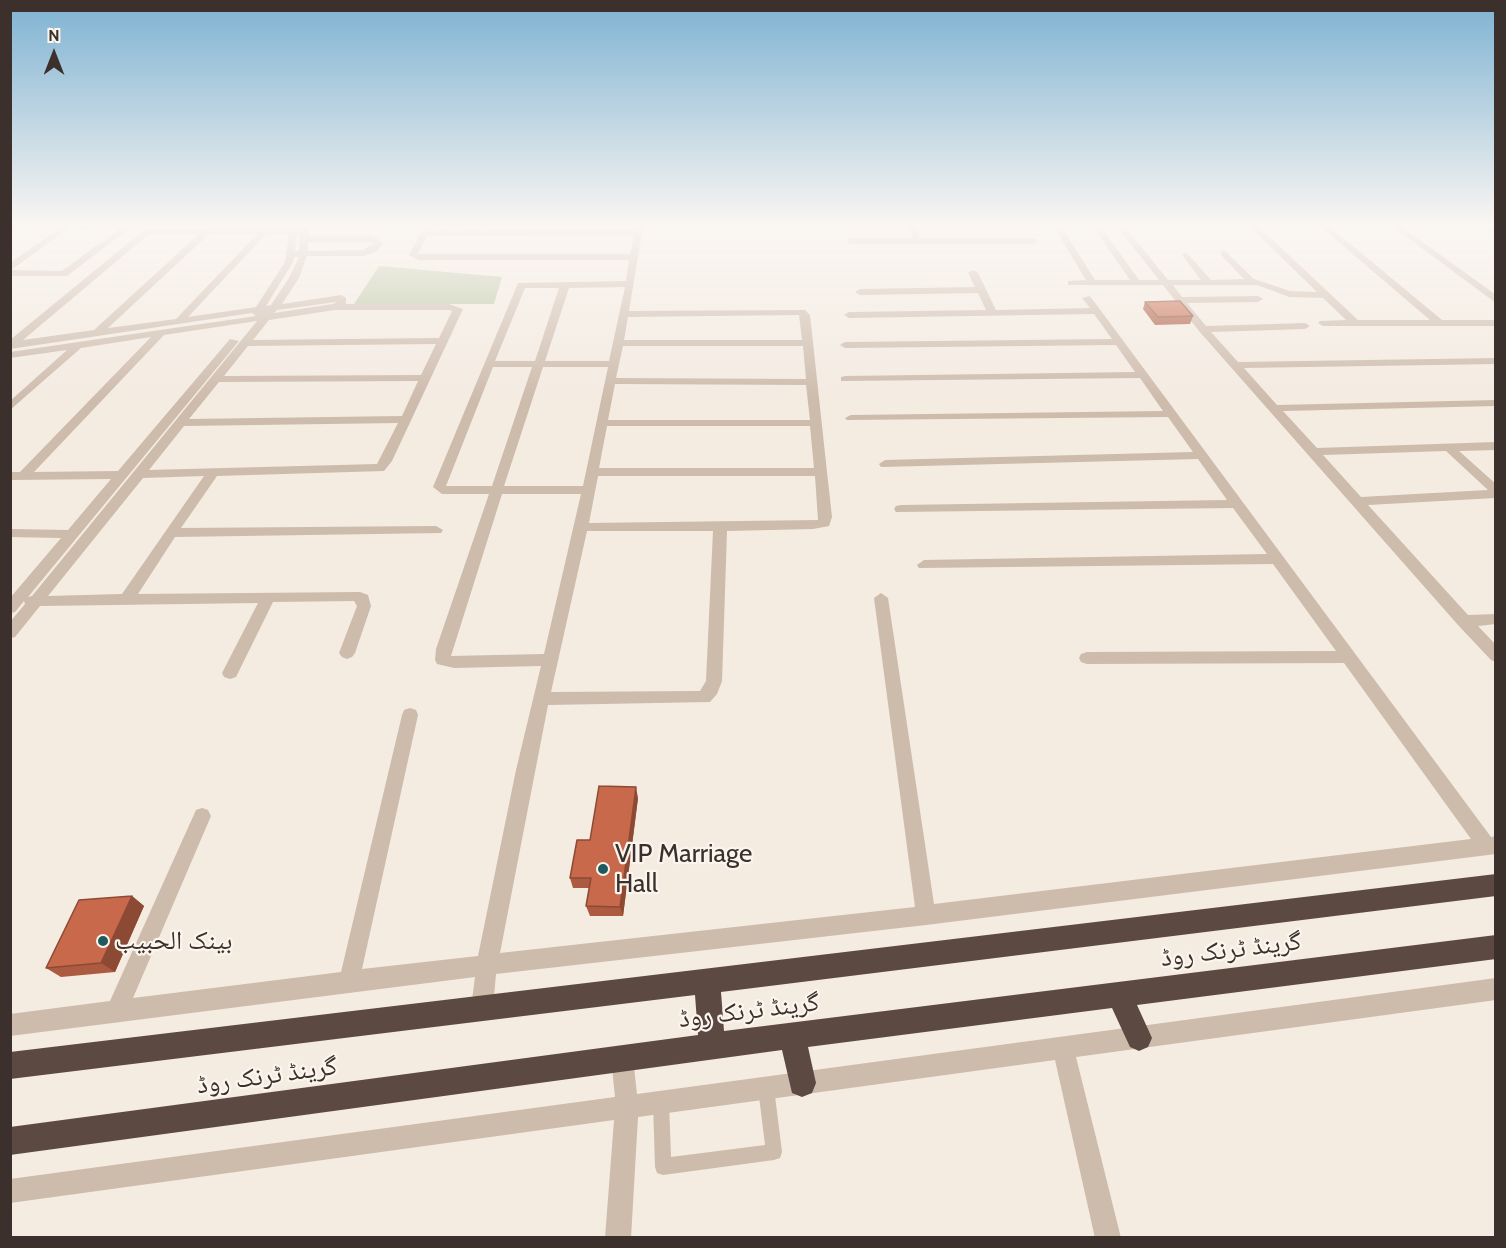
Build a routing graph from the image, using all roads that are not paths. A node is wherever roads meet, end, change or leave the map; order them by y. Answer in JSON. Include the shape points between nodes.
{"nodes":[{"id":1,"x":83,"y":285,"type":"edge"},
{"id":2,"x":149,"y":285,"type":"edge"},
{"id":3,"x":213,"y":285,"type":"edge"},
{"id":4,"x":277,"y":285,"type":"edge"},
{"id":5,"x":289,"y":285,"type":"edge"},
{"id":6,"x":521,"y":285,"type":"edge"},
{"id":7,"x":566,"y":285,"type":"edge"},
{"id":8,"x":630,"y":285,"type":"edge"},
{"id":9,"x":979,"y":285,"type":"edge"},
{"id":10,"x":1166,"y":285,"type":"edge"},
{"id":11,"x":1267,"y":285,"type":"edge"},
{"id":12,"x":1314,"y":285,"type":"edge"},
{"id":13,"x":1395,"y":285,"type":"edge"},
{"id":14,"x":1476,"y":285,"type":"edge"},
{"id":15,"x":981,"y":290,"type":"junction"},
{"id":16,"x":860,"y":292,"type":"dead end"},
{"id":17,"x":1324,"y":295,"type":"junction"},
{"id":18,"x":1087,"y":298,"type":"dead end"},
{"id":19,"x":1258,"y":299,"type":"dead end"},
{"id":20,"x":1178,"y":300,"type":"junction"},
{"id":21,"x":1496,"y":300,"type":"edge"},
{"id":22,"x":335,"y":307,"type":"junction"},
{"id":23,"x":273,"y":308,"type":"junction"},
{"id":24,"x":1097,"y":311,"type":"junction"},
{"id":25,"x":992,"y":312,"type":"junction"},
{"id":26,"x":263,"y":314,"type":"junction"},
{"id":27,"x":624,"y":314,"type":"junction"},
{"id":28,"x":849,"y":315,"type":"dead end"},
{"id":29,"x":251,"y":320,"type":"junction"},
{"id":30,"x":179,"y":321,"type":"junction"},
{"id":31,"x":1323,"y":323,"type":"dead end"},
{"id":32,"x":1496,"y":323,"type":"edge"},
{"id":33,"x":1356,"y":324,"type":"junction"},
{"id":34,"x":1441,"y":324,"type":"junction"},
{"id":35,"x":1305,"y":326,"type":"dead end"},
{"id":36,"x":1203,"y":329,"type":"junction"},
{"id":37,"x":97,"y":333,"type":"junction"},
{"id":38,"x":160,"y":334,"type":"junction"},
{"id":39,"x":443,"y":341,"type":"junction"},
{"id":40,"x":1120,"y":342,"type":"junction"},
{"id":41,"x":246,"y":343,"type":"junction"},
{"id":42,"x":618,"y":343,"type":"junction"},
{"id":43,"x":808,"y":343,"type":"junction"},
{"id":44,"x":11,"y":345,"type":"edge"},
{"id":45,"x":845,"y":345,"type":"dead end"},
{"id":46,"x":77,"y":346,"type":"junction"},
{"id":47,"x":10,"y":355,"type":"edge"},
{"id":48,"x":1496,"y":361,"type":"edge"},
{"id":49,"x":490,"y":364,"type":"junction"},
{"id":50,"x":540,"y":364,"type":"junction"},
{"id":51,"x":614,"y":364,"type":"junction"},
{"id":52,"x":1235,"y":365,"type":"junction"},
{"id":53,"x":1144,"y":375,"type":"junction"},
{"id":54,"x":425,"y":378,"type":"junction"},
{"id":55,"x":217,"y":379,"type":"junction"},
{"id":56,"x":845,"y":379,"type":"dead end"},
{"id":57,"x":611,"y":381,"type":"junction"},
{"id":58,"x":811,"y":382,"type":"junction"},
{"id":59,"x":1496,"y":403,"type":"edge"},
{"id":60,"x":10,"y":407,"type":"edge"},
{"id":61,"x":1273,"y":408,"type":"junction"},
{"id":62,"x":1172,"y":414,"type":"junction"},
{"id":63,"x":406,"y":418,"type":"junction"},
{"id":64,"x":851,"y":418,"type":"dead end"},
{"id":65,"x":182,"y":423,"type":"junction"},
{"id":66,"x":602,"y":423,"type":"junction"},
{"id":67,"x":815,"y":423,"type":"junction"},
{"id":68,"x":1496,"y":446,"type":"edge"},
{"id":69,"x":1449,"y":448,"type":"junction"},
{"id":70,"x":1313,"y":452,"type":"junction"},
{"id":71,"x":1202,"y":455,"type":"junction"},
{"id":72,"x":885,"y":464,"type":"dead end"},
{"id":73,"x":213,"y":472,"type":"junction"},
{"id":74,"x":592,"y":472,"type":"junction"},
{"id":75,"x":821,"y":472,"type":"junction"},
{"id":76,"x":141,"y":474,"type":"junction"},
{"id":77,"x":121,"y":475,"type":"junction"},
{"id":78,"x":17,"y":476,"type":"edge"},
{"id":79,"x":497,"y":489,"type":"junction"},
{"id":80,"x":588,"y":490,"type":"junction"},
{"id":81,"x":1496,"y":493,"type":"edge"},
{"id":82,"x":1356,"y":501,"type":"junction"},
{"id":83,"x":1238,"y":504,"type":"junction"},
{"id":84,"x":901,"y":509,"type":"dead end"},
{"id":85,"x":581,"y":527,"type":"junction"},
{"id":86,"x":720,"y":527,"type":"junction"},
{"id":87,"x":436,"y":530,"type":"dead end"},
{"id":88,"x":10,"y":533,"type":"edge"},
{"id":89,"x":172,"y":533,"type":"junction"},
{"id":90,"x":71,"y":534,"type":"junction"},
{"id":91,"x":1278,"y":559,"type":"junction"},
{"id":92,"x":924,"y":565,"type":"dead end"},
{"id":93,"x":268,"y":598,"type":"junction"},
{"id":94,"x":881,"y":598,"type":"dead end"},
{"id":95,"x":37,"y":600,"type":"junction"},
{"id":96,"x":126,"y":600,"type":"junction"},
{"id":97,"x":13,"y":605,"type":"edge"},
{"id":98,"x":1496,"y":619,"type":"edge"},
{"id":99,"x":1463,"y":621,"type":"junction"},
{"id":100,"x":10,"y":633,"type":"edge"},
{"id":101,"x":347,"y":653,"type":"dead end"},
{"id":102,"x":1496,"y":656,"type":"edge"},
{"id":103,"x":1349,"y":657,"type":"junction"},
{"id":104,"x":1087,"y":658,"type":"dead end"},
{"id":105,"x":550,"y":660,"type":"junction"},
{"id":106,"x":230,"y":673,"type":"dead end"},
{"id":107,"x":542,"y":699,"type":"junction"},
{"id":108,"x":410,"y":716,"type":"dead end"},
{"id":109,"x":202,"y":816,"type":"dead end"},
{"id":110,"x":1491,"y":845,"type":"edge"},
{"id":111,"x":1496,"y":885,"type":"edge"},
{"id":112,"x":926,"y":915,"type":"junction"},
{"id":113,"x":1496,"y":947,"type":"edge"},
{"id":114,"x":487,"y":965,"type":"junction"},
{"id":115,"x":348,"y":981,"type":"junction"},
{"id":116,"x":707,"y":981,"type":"junction"},
{"id":117,"x":1496,"y":989,"type":"edge"},
{"id":118,"x":1119,"y":994,"type":"junction"},
{"id":119,"x":482,"y":1008,"type":"junction"},
{"id":120,"x":117,"y":1011,"type":"junction"},
{"id":121,"x":10,"y":1025,"type":"edge"},
{"id":122,"x":793,"y":1036,"type":"junction"},
{"id":123,"x":1139,"y":1038,"type":"junction"},
{"id":124,"x":712,"y":1046,"type":"junction"},
{"id":125,"x":1063,"y":1048,"type":"junction"},
{"id":126,"x":622,"y":1058,"type":"junction"},
{"id":127,"x":10,"y":1066,"type":"edge"},
{"id":128,"x":802,"y":1083,"type":"junction"},
{"id":129,"x":766,"y":1088,"type":"junction"},
{"id":130,"x":661,"y":1102,"type":"junction"},
{"id":131,"x":627,"y":1106,"type":"junction"},
{"id":132,"x":10,"y":1141,"type":"edge"},
{"id":133,"x":10,"y":1191,"type":"edge"},
{"id":134,"x":618,"y":1238,"type":"edge"},
{"id":135,"x":1108,"y":1238,"type":"edge"}],
"edges":[{"from":1,"to":44,"type":"street"},
{"from":2,"to":37,"type":"street"},
{"from":3,"to":30,"type":"street"},
{"from":4,"to":26,"type":"street"},
{"from":5,"to":23,"type":"street"},
{"from":6,"to":49,"type":"street"},
{"from":7,"to":50,"type":"street"},
{"from":8,"to":27,"type":"street"},
{"from":9,"to":15,"type":"street"},
{"from":10,"to":20,"type":"street"},
{"from":11,"to":17,"type":"street","via":[[1289,294]]},
{"from":12,"to":17,"type":"street"},
{"from":13,"to":34,"type":"street"},
{"from":14,"to":21,"type":"street"},
{"from":15,"to":16,"type":"street"},
{"from":15,"to":25,"type":"street"},
{"from":17,"to":33,"type":"street"},
{"from":18,"to":24,"type":"street"},
{"from":19,"to":20,"type":"street"},
{"from":20,"to":36,"type":"street"},
{"from":22,"to":23,"type":"street","via":[[341,304],[341,298]]},
{"from":22,"to":26,"type":"street"},
{"from":22,"to":39,"type":"street","via":[[454,307],[458,309]]},
{"from":23,"to":26,"type":"street"},
{"from":24,"to":25,"type":"street"},
{"from":24,"to":40,"type":"street"},
{"from":25,"to":28,"type":"street"},
{"from":26,"to":29,"type":"street"},
{"from":26,"to":30,"type":"street"},
{"from":26,"to":41,"type":"street"},
{"from":27,"to":42,"type":"street"},
{"from":27,"to":43,"type":"street","via":[[802,312]]},
{"from":29,"to":38,"type":"street"},
{"from":29,"to":77,"type":"street"},
{"from":30,"to":37,"type":"street"},
{"from":31,"to":33,"type":"street"},
{"from":32,"to":34,"type":"street"},
{"from":33,"to":34,"type":"street"},
{"from":35,"to":36,"type":"street"},
{"from":36,"to":52,"type":"street"},
{"from":37,"to":44,"type":"street"},
{"from":38,"to":46,"type":"street"},
{"from":38,"to":78,"type":"street"},
{"from":39,"to":41,"type":"street"},
{"from":39,"to":54,"type":"street"},
{"from":40,"to":45,"type":"street"},
{"from":40,"to":53,"type":"street"},
{"from":41,"to":55,"type":"street"},
{"from":42,"to":43,"type":"street"},
{"from":42,"to":51,"type":"street"},
{"from":43,"to":58,"type":"street"},
{"from":46,"to":47,"type":"street"},
{"from":46,"to":60,"type":"street"},
{"from":48,"to":52,"type":"street"},
{"from":49,"to":50,"type":"street"},
{"from":49,"to":79,"type":"street","via":[[439,487]]},
{"from":50,"to":51,"type":"street"},
{"from":50,"to":79,"type":"street"},
{"from":51,"to":57,"type":"street"},
{"from":52,"to":61,"type":"street"},
{"from":53,"to":56,"type":"street"},
{"from":53,"to":62,"type":"street"},
{"from":54,"to":55,"type":"street"},
{"from":54,"to":63,"type":"street"},
{"from":55,"to":65,"type":"street"},
{"from":57,"to":58,"type":"street"},
{"from":57,"to":66,"type":"street"},
{"from":58,"to":67,"type":"street"},
{"from":59,"to":61,"type":"street"},
{"from":61,"to":70,"type":"street"},
{"from":62,"to":64,"type":"street"},
{"from":62,"to":71,"type":"street"},
{"from":63,"to":65,"type":"street"},
{"from":63,"to":73,"type":"street","via":[[380,468]]},
{"from":65,"to":76,"type":"street"},
{"from":66,"to":67,"type":"street"},
{"from":66,"to":74,"type":"street"},
{"from":67,"to":75,"type":"street"},
{"from":68,"to":69,"type":"street"},
{"from":69,"to":70,"type":"street"},
{"from":69,"to":81,"type":"street"},
{"from":70,"to":82,"type":"street"},
{"from":71,"to":72,"type":"street"},
{"from":71,"to":83,"type":"street"},
{"from":73,"to":76,"type":"street"},
{"from":73,"to":89,"type":"street"},
{"from":74,"to":75,"type":"street"},
{"from":74,"to":80,"type":"street"},
{"from":75,"to":86,"type":"street","via":[[824,523]]},
{"from":76,"to":77,"type":"street"},
{"from":76,"to":77,"type":"street"},
{"from":76,"to":95,"type":"street"},
{"from":77,"to":78,"type":"street"},
{"from":77,"to":90,"type":"street"},
{"from":79,"to":80,"type":"street"},
{"from":79,"to":105,"type":"street","via":[[443,660]]},
{"from":80,"to":85,"type":"street"},
{"from":81,"to":82,"type":"street"},
{"from":82,"to":99,"type":"street"},
{"from":83,"to":84,"type":"street"},
{"from":83,"to":91,"type":"street"},
{"from":85,"to":86,"type":"street"},
{"from":85,"to":105,"type":"street"},
{"from":86,"to":107,"type":"street","via":[[714,681],[704,697]]},
{"from":87,"to":89,"type":"street"},
{"from":88,"to":90,"type":"street"},
{"from":89,"to":96,"type":"street"},
{"from":90,"to":97,"type":"street"},
{"from":91,"to":92,"type":"street"},
{"from":91,"to":103,"type":"street"},
{"from":93,"to":96,"type":"street"},
{"from":93,"to":101,"type":"street","via":[[363,599]]},
{"from":93,"to":106,"type":"street"},
{"from":94,"to":112,"type":"street"},
{"from":95,"to":96,"type":"street"},
{"from":95,"to":97,"type":"street"},
{"from":95,"to":100,"type":"street"},
{"from":98,"to":99,"type":"street"},
{"from":99,"to":102,"type":"street"},
{"from":103,"to":104,"type":"street"},
{"from":103,"to":110,"type":"street"},
{"from":105,"to":107,"type":"street"},
{"from":107,"to":114,"type":"street"},
{"from":108,"to":115,"type":"street"},
{"from":109,"to":120,"type":"street"},
{"from":110,"to":112,"type":"street"},
{"from":111,"to":116,"type":"highway","name":"گرینڈ ٹرنک روڈ"},
{"from":112,"to":114,"type":"street"},
{"from":113,"to":118,"type":"highway","name":"گرینڈ ٹرنک روڈ"},
{"from":114,"to":115,"type":"street"},
{"from":114,"to":119,"type":"street"},
{"from":115,"to":120,"type":"street"},
{"from":116,"to":119,"type":"highway","name":"گرینڈ ٹرنک روڈ"},
{"from":116,"to":124,"type":"highway"},
{"from":117,"to":123,"type":"street"},
{"from":118,"to":122,"type":"highway","name":"گرینڈ ٹرنک روڈ"},
{"from":118,"to":123,"type":"highway"},
{"from":119,"to":127,"type":"highway","name":"گرینڈ ٹرنک روڈ"},
{"from":120,"to":121,"type":"street"},
{"from":122,"to":124,"type":"highway","name":"گرینڈ ٹرنک روڈ"},
{"from":122,"to":128,"type":"highway"},
{"from":123,"to":125,"type":"street"},
{"from":124,"to":126,"type":"highway","name":"گرینڈ ٹرنک روڈ"},
{"from":125,"to":128,"type":"street"},
{"from":125,"to":135,"type":"street"},
{"from":126,"to":131,"type":"street"},
{"from":126,"to":132,"type":"highway","name":"گرینڈ ٹرنک روڈ"},
{"from":128,"to":129,"type":"street"},
{"from":129,"to":130,"type":"street"},
{"from":129,"to":130,"type":"lane","via":[[774,1152],[663,1167]]},
{"from":130,"to":131,"type":"street"},
{"from":131,"to":133,"type":"street"},
{"from":131,"to":134,"type":"street"}]}
